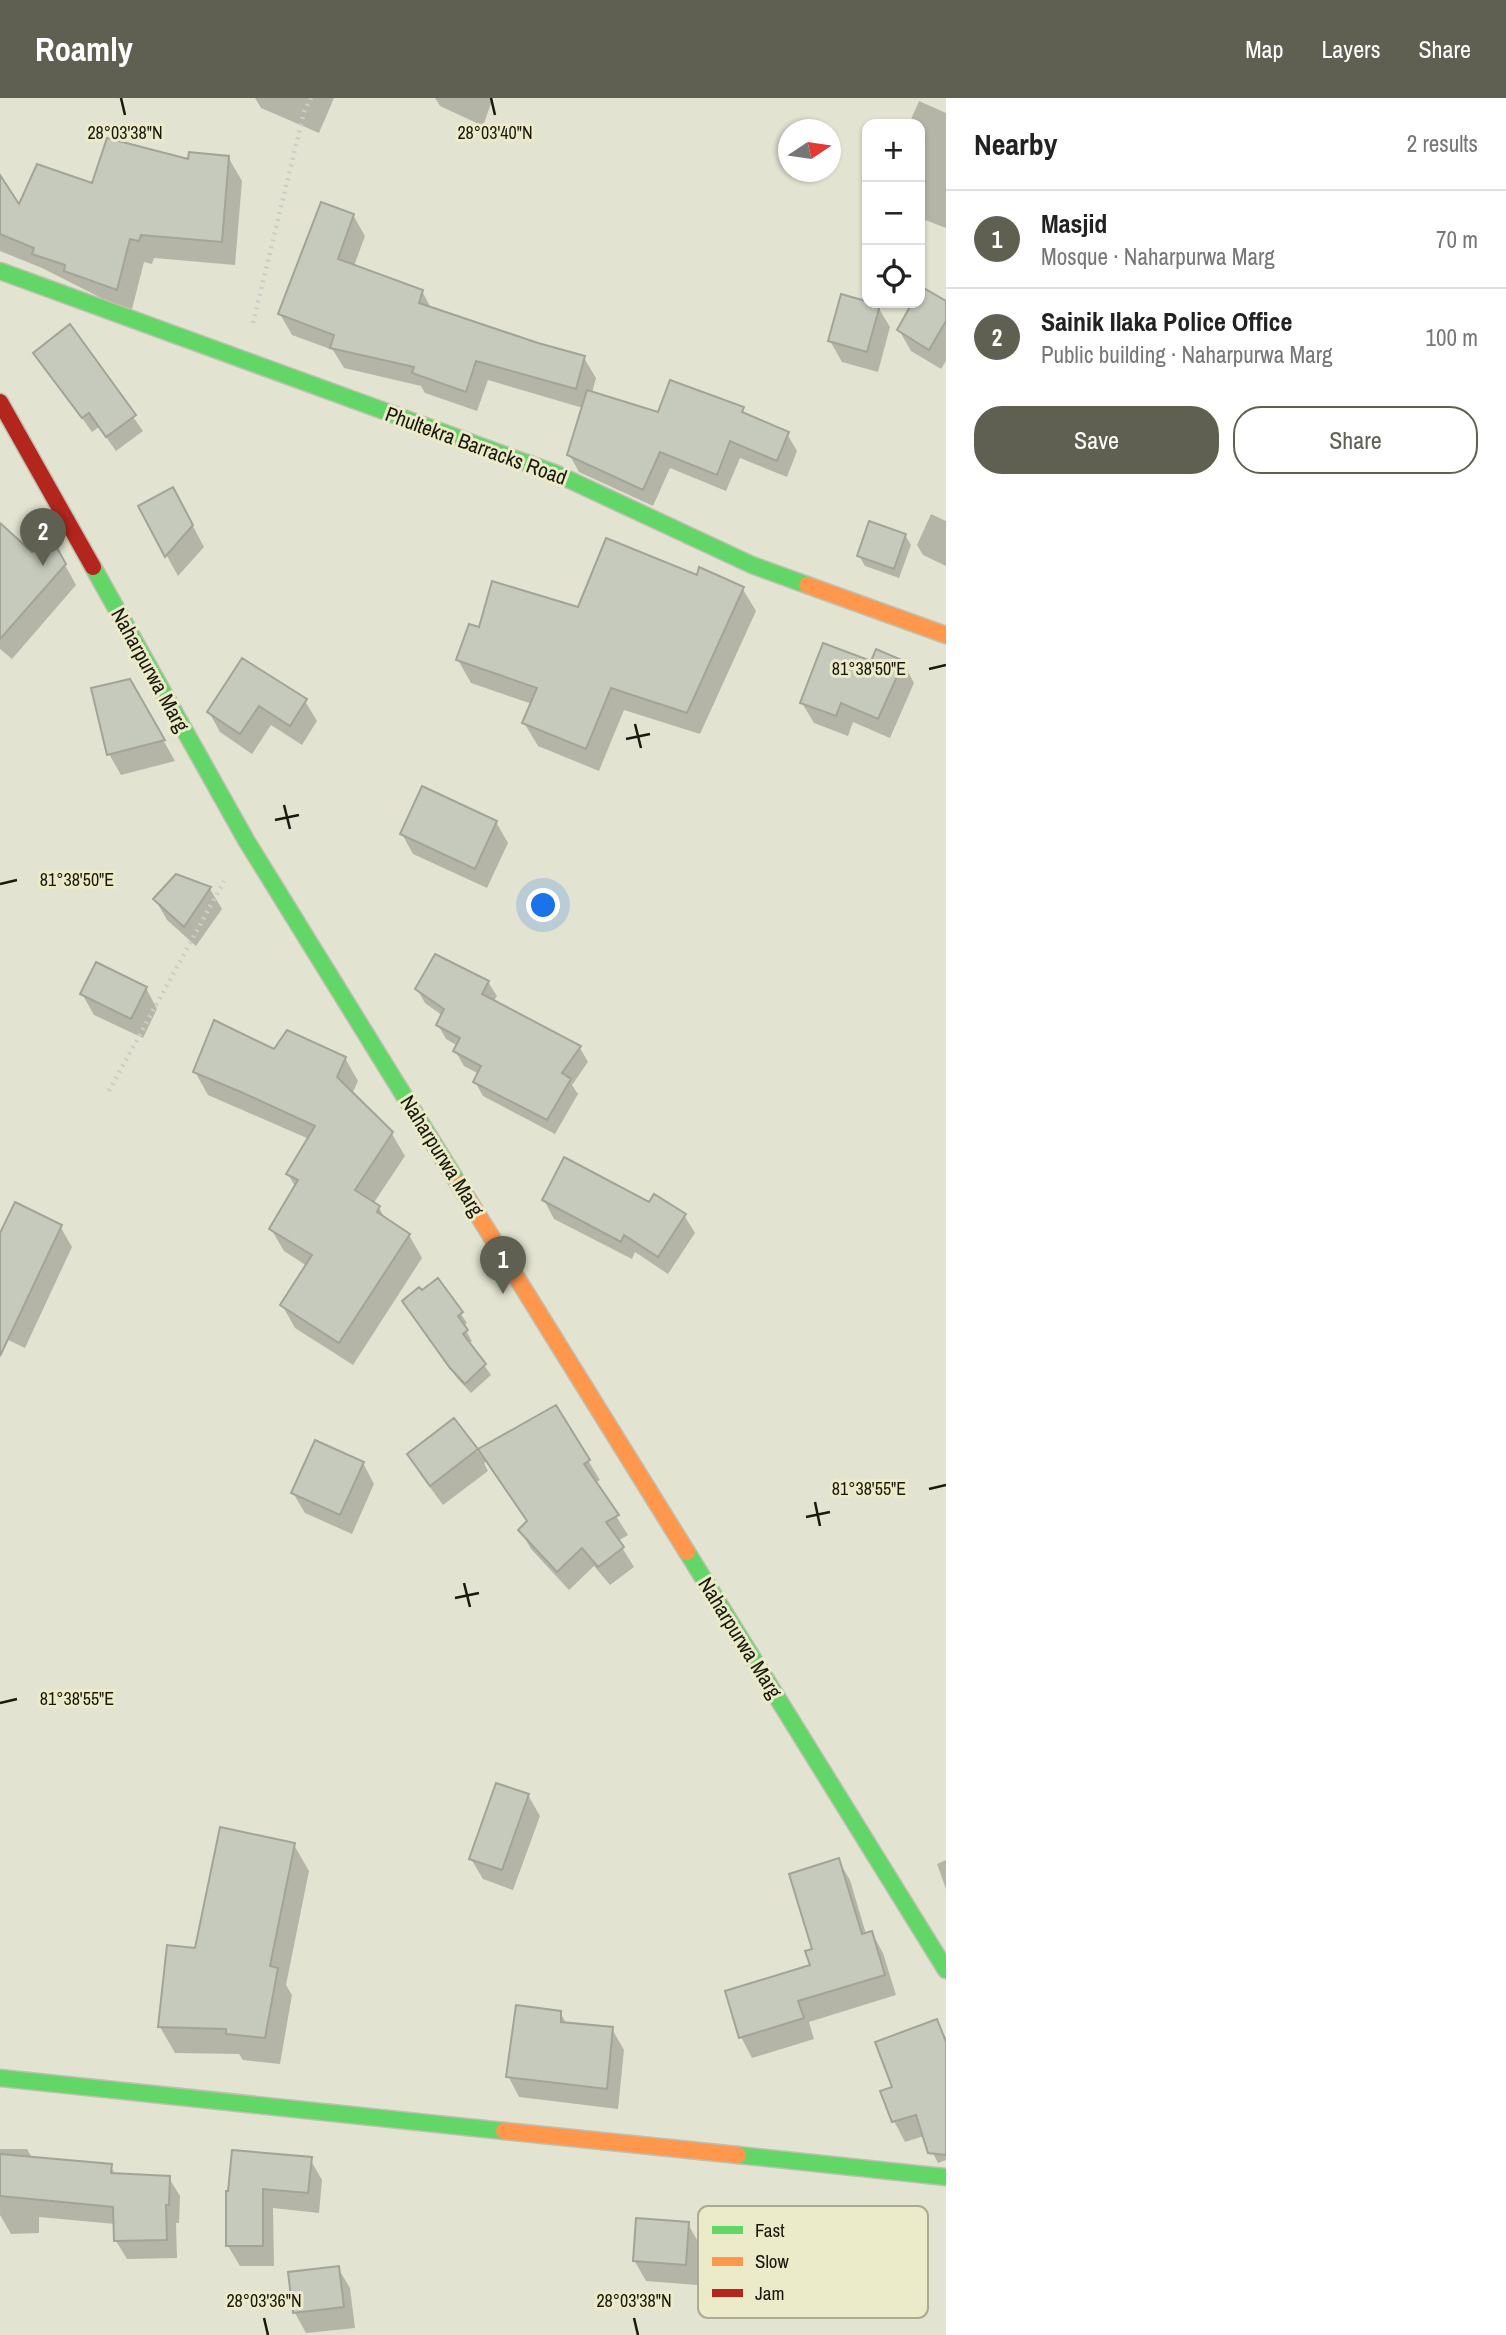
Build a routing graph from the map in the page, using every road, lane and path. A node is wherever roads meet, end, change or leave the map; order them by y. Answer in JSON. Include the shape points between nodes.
{"nodes":[{"id":1,"x":310,"y":98,"type":"edge"},
{"id":2,"x":0,"y":271,"type":"edge"},
{"id":3,"x":244,"y":361,"type":"junction"},
{"id":4,"x":0,"y":402,"type":"edge"},
{"id":5,"x":946,"y":635,"type":"edge"},
{"id":6,"x":246,"y":840,"type":"junction"},
{"id":7,"x":109,"y":1091,"type":"dead end"},
{"id":8,"x":946,"y":1970,"type":"edge"},
{"id":9,"x":0,"y":2077,"type":"edge"},
{"id":10,"x":946,"y":2177,"type":"edge"}],
"edges":[{"from":1,"to":3,"type":"path"},
{"from":2,"to":3,"type":"street","name":"Phultekra Barracks Road"},
{"from":3,"to":5,"type":"street","name":"Phultekra Barracks Road","via":[[557,474],[752,565]]},
{"from":4,"to":6,"type":"street","name":"Naharpurwa Marg"},
{"from":6,"to":7,"type":"path"},
{"from":6,"to":8,"type":"street","name":"Naharpurwa Marg"},
{"from":9,"to":10,"type":"street"}]}
